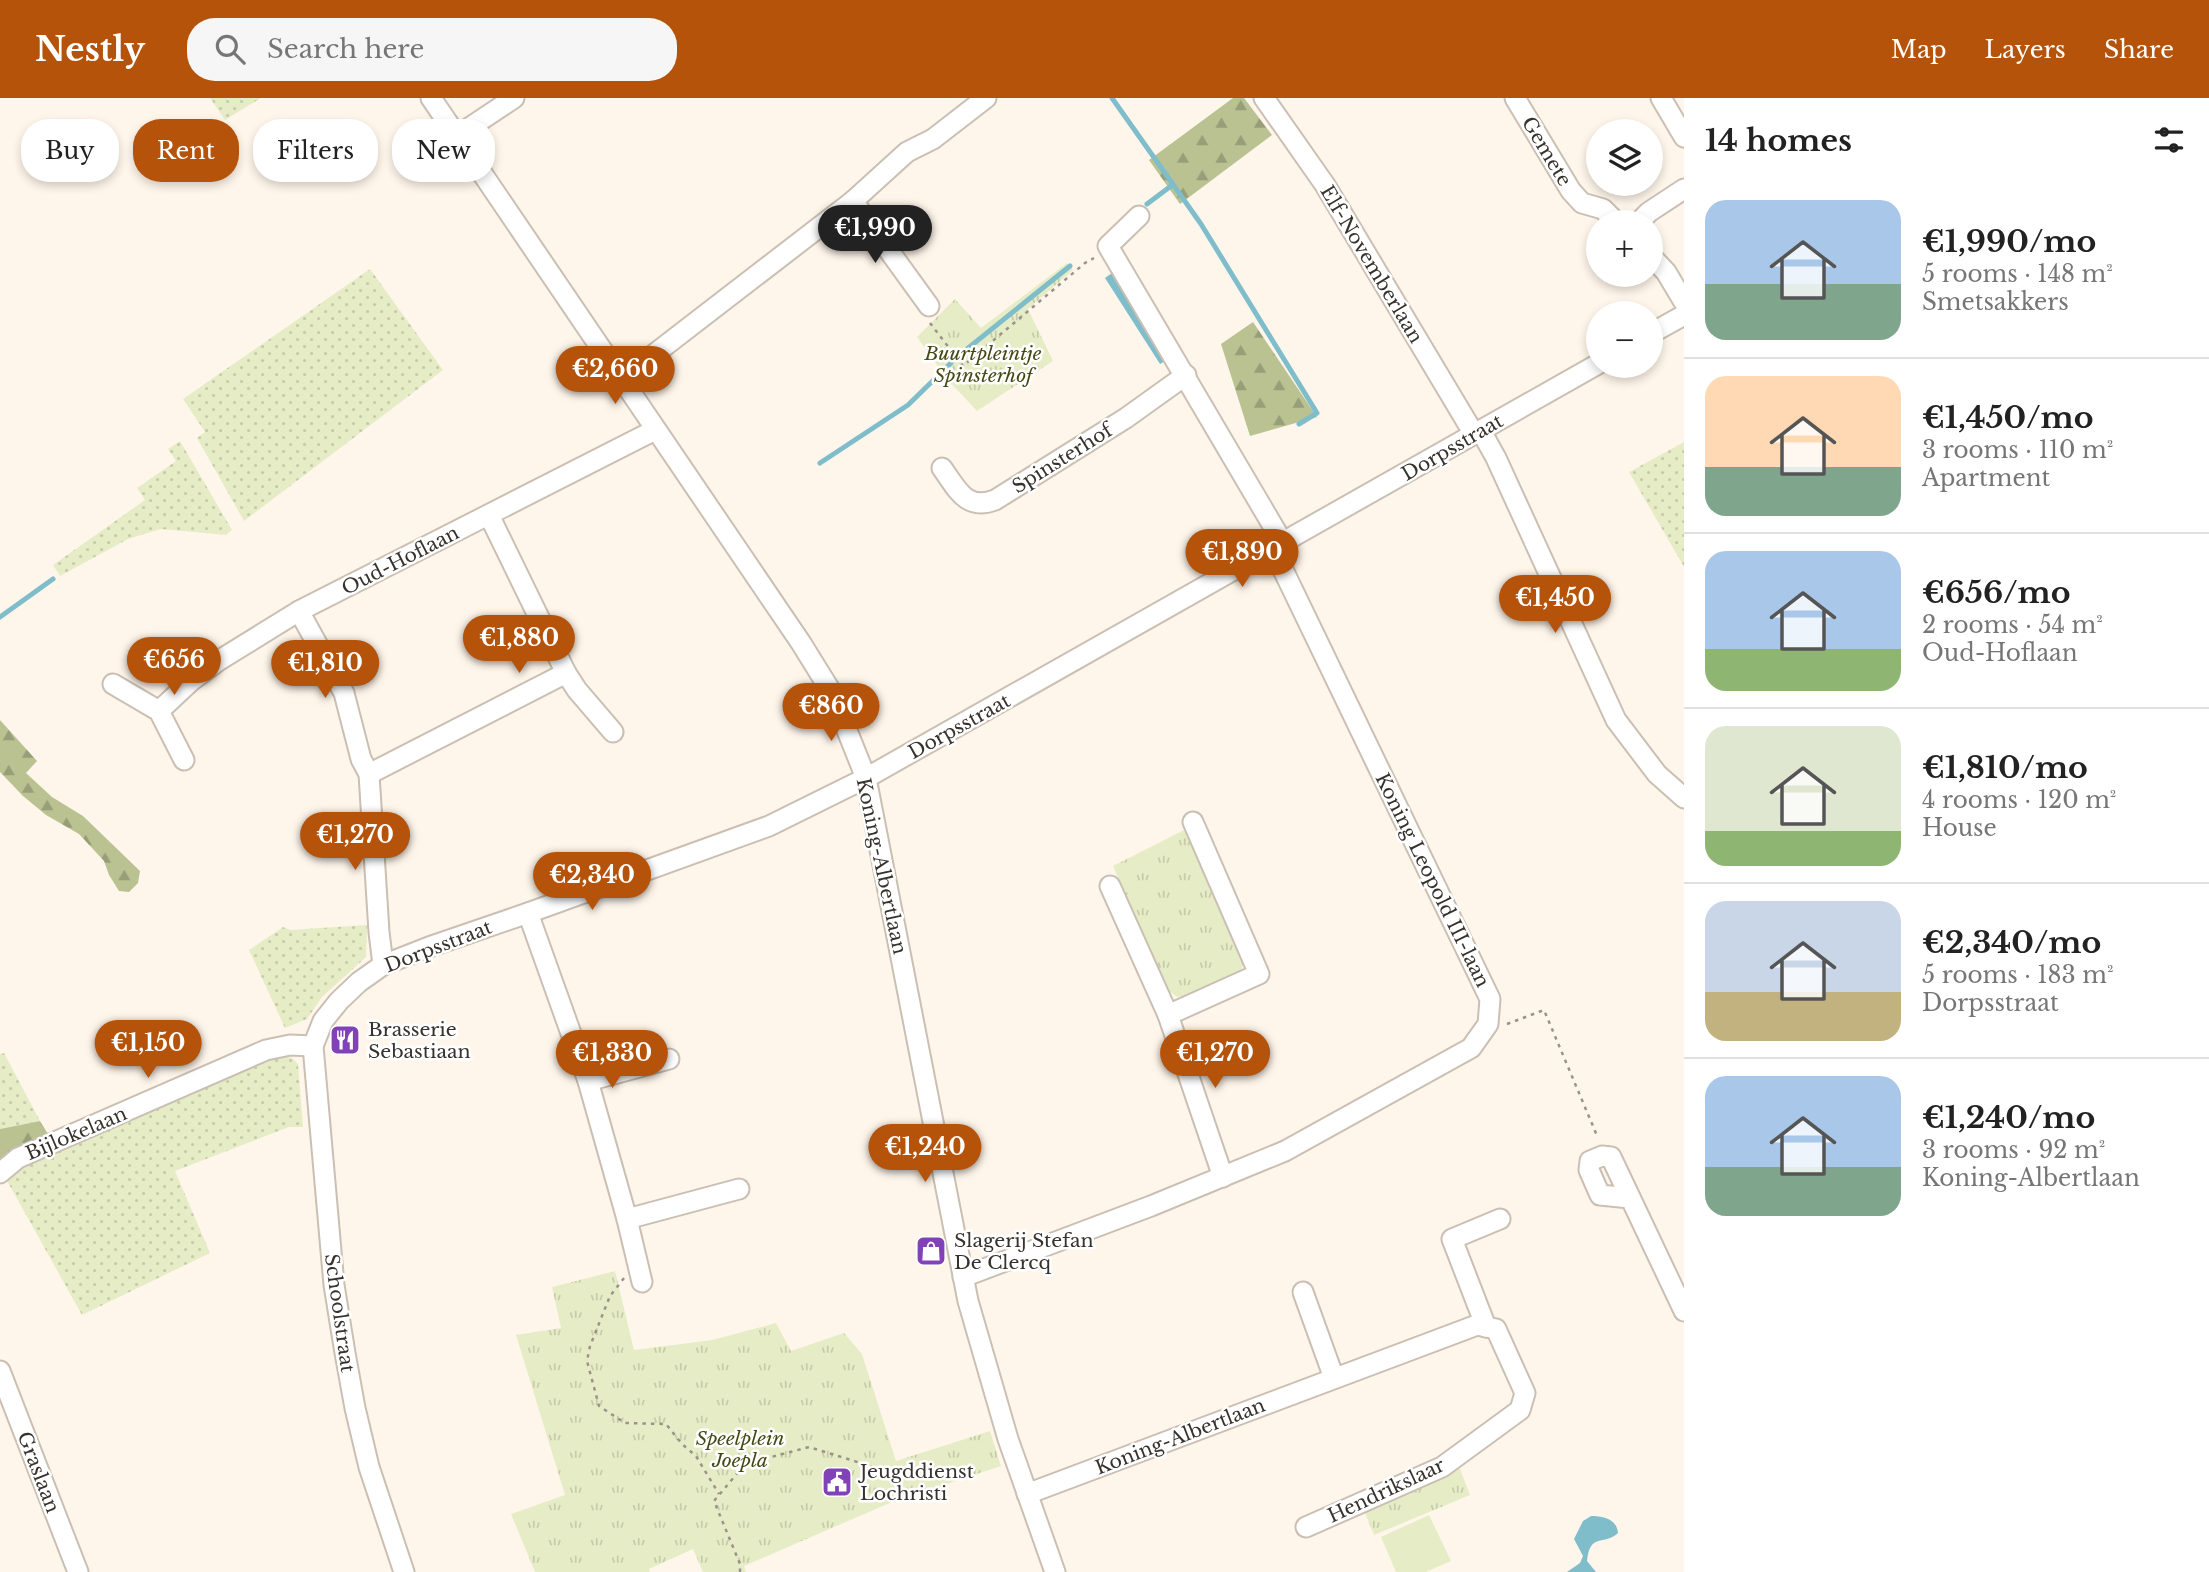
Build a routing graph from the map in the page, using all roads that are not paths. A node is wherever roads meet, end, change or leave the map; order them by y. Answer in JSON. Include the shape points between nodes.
{"nodes":[{"id":1,"x":431,"y":98,"type":"edge"},
{"id":2,"x":513,"y":98,"type":"edge"},
{"id":3,"x":986,"y":98,"type":"edge"},
{"id":4,"x":1264,"y":98,"type":"edge"},
{"id":5,"x":1515,"y":98,"type":"edge"},
{"id":6,"x":1661,"y":98,"type":"edge"},
{"id":7,"x":445,"y":119,"type":"edge"},
{"id":8,"x":482,"y":119,"type":"edge"},
{"id":9,"x":1684,"y":137,"type":"edge"},
{"id":10,"x":488,"y":182,"type":"edge"},
{"id":11,"x":1684,"y":189,"type":"edge"},
{"id":12,"x":853,"y":201,"type":"junction"},
{"id":13,"x":1604,"y":210,"type":"edge"},
{"id":14,"x":1652,"y":210,"type":"edge"},
{"id":15,"x":1139,"y":216,"type":"dead end"},
{"id":16,"x":1663,"y":269,"type":"edge"},
{"id":17,"x":1684,"y":302,"type":"edge"},
{"id":18,"x":929,"y":306,"type":"road end"},
{"id":19,"x":1684,"y":315,"type":"edge"},
{"id":20,"x":1663,"y":327,"type":"edge"},
{"id":21,"x":1586,"y":371,"type":"edge"},
{"id":22,"x":1186,"y":375,"type":"junction"},
{"id":23,"x":622,"y":379,"type":"junction"},
{"id":24,"x":655,"y":430,"type":"junction"},
{"id":25,"x":1478,"y":433,"type":"junction"},
{"id":26,"x":942,"y":468,"type":"dead end"},
{"id":27,"x":489,"y":515,"type":"junction"},
{"id":28,"x":1278,"y":546,"type":"junction"},
{"id":29,"x":299,"y":611,"type":"junction"},
{"id":30,"x":566,"y":673,"type":"junction"},
{"id":31,"x":113,"y":684,"type":"dead end"},
{"id":32,"x":159,"y":711,"type":"junction"},
{"id":33,"x":613,"y":732,"type":"dead end"},
{"id":34,"x":184,"y":760,"type":"dead end"},
{"id":35,"x":369,"y":774,"type":"junction"},
{"id":36,"x":866,"y":778,"type":"junction"},
{"id":37,"x":1684,"y":798,"type":"edge"},
{"id":38,"x":1193,"y":822,"type":"dead end"},
{"id":39,"x":1110,"y":886,"type":"dead end"},
{"id":40,"x":528,"y":913,"type":"junction"},
{"id":41,"x":383,"y":965,"type":"junction"},
{"id":42,"x":1168,"y":1015,"type":"junction"},
{"id":43,"x":313,"y":1046,"type":"junction"},
{"id":44,"x":670,"y":1059,"type":"dead end"},
{"id":45,"x":588,"y":1081,"type":"junction"},
{"id":46,"x":1606,"y":1156,"type":"road end"},
{"id":47,"x":0,"y":1173,"type":"edge"},
{"id":48,"x":1223,"y":1177,"type":"junction"},
{"id":49,"x":739,"y":1189,"type":"dead end"},
{"id":50,"x":627,"y":1219,"type":"junction"},
{"id":51,"x":1500,"y":1219,"type":"dead end"},
{"id":52,"x":963,"y":1277,"type":"junction"},
{"id":53,"x":642,"y":1282,"type":"dead end"},
{"id":54,"x":1303,"y":1292,"type":"dead end"},
{"id":55,"x":1684,"y":1311,"type":"edge"},
{"id":56,"x":1486,"y":1327,"type":"junction"},
{"id":57,"x":0,"y":1371,"type":"edge"},
{"id":58,"x":1334,"y":1378,"type":"junction"},
{"id":59,"x":1027,"y":1494,"type":"junction"},
{"id":60,"x":1306,"y":1527,"type":"dead end"},
{"id":61,"x":78,"y":1572,"type":"edge"},
{"id":62,"x":404,"y":1572,"type":"edge"},
{"id":63,"x":1055,"y":1572,"type":"edge"}],
"edges":[{"from":1,"to":7,"type":"street","name":"Koning-Albertlaan"},
{"from":2,"to":8,"type":"street"},
{"from":3,"to":12,"type":"street","via":[[933,139],[907,152]]},
{"from":4,"to":25,"type":"street","name":"Elf-Novemberlaan","via":[[1325,185]]},
{"from":5,"to":13,"type":"street","name":"Gemete","via":[[1572,191],[1582,203]]},
{"from":6,"to":9,"type":"street"},
{"from":10,"to":23,"type":"street","name":"Koning-Albertlaan"},
{"from":11,"to":14,"type":"street"},
{"from":12,"to":18,"type":"street"},
{"from":12,"to":23,"type":"street"},
{"from":15,"to":22,"type":"street","via":[[1108,246]]},
{"from":16,"to":17,"type":"street"},
{"from":19,"to":20,"type":"street"},
{"from":21,"to":25,"type":"street","name":"Dorpsstraat"},
{"from":22,"to":26,"type":"street","name":"Spinsterhof","via":[[1126,418],[985,504],[968,500]]},
{"from":22,"to":28,"type":"street"},
{"from":23,"to":24,"type":"street","name":"Koning-Albertlaan"},
{"from":24,"to":27,"type":"street","name":"Oud-Hoflaan"},
{"from":24,"to":36,"type":"street","name":"Koning-Albertlaan","via":[[832,693]]},
{"from":25,"to":28,"type":"street","name":"Dorpsstraat"},
{"from":25,"to":37,"type":"street","name":"Elf-Novemberlaan","via":[[1496,457],[1616,720],[1657,774]]},
{"from":27,"to":29,"type":"street","name":"Oud-Hoflaan"},
{"from":27,"to":30,"type":"street"},
{"from":28,"to":36,"type":"street","name":"Dorpsstraat"},
{"from":28,"to":48,"type":"street","name":"Koning Leopold III-laan","via":[[1490,999],[1488,1024],[1472,1048],[1297,1144]]},
{"from":29,"to":32,"type":"street","name":"Oud-Hoflaan","via":[[218,661]]},
{"from":29,"to":35,"type":"street","via":[[344,693]]},
{"from":30,"to":33,"type":"street"},
{"from":30,"to":35,"type":"street"},
{"from":31,"to":32,"type":"street"},
{"from":32,"to":34,"type":"street"},
{"from":35,"to":41,"type":"street"},
{"from":36,"to":40,"type":"street","name":"Dorpsstraat","via":[[769,826]]},
{"from":36,"to":52,"type":"street","name":"Koning-Albertlaan"},
{"from":38,"to":42,"type":"street","via":[[1259,974]]},
{"from":39,"to":42,"type":"street"},
{"from":40,"to":41,"type":"street","name":"Dorpsstraat"},
{"from":40,"to":45,"type":"street"},
{"from":41,"to":43,"type":"street","name":"Dorpsstraat","via":[[339,1001],[323,1021]]},
{"from":42,"to":48,"type":"street"},
{"from":43,"to":47,"type":"street","name":"Bijlokelaan","via":[[266,1050],[18,1158]]},
{"from":43,"to":62,"type":"street","name":"Schoolstraat","via":[[334,1285],[345,1353],[369,1467]]},
{"from":44,"to":45,"type":"street"},
{"from":45,"to":50,"type":"street"},
{"from":46,"to":55,"type":"street","via":[[1611,1157]]},
{"from":48,"to":52,"type":"street"},
{"from":49,"to":50,"type":"street"},
{"from":50,"to":53,"type":"street"},
{"from":51,"to":56,"type":"street","name":"Hendrikslaar","via":[[1452,1240]]},
{"from":52,"to":59,"type":"street","name":"Koning-Albertlaan"},
{"from":54,"to":58,"type":"street"},
{"from":56,"to":58,"type":"street","name":"Koning-Albertlaan","via":[[1477,1325]]},
{"from":56,"to":60,"type":"street","name":"Hendrikslaar","via":[[1496,1329],[1525,1393],[1520,1410],[1442,1467]]},
{"from":57,"to":61,"type":"street","name":"Graslaan"},
{"from":58,"to":59,"type":"street","name":"Koning-Albertlaan"},
{"from":59,"to":63,"type":"street","name":"Koning-Albertlaan"}]}
